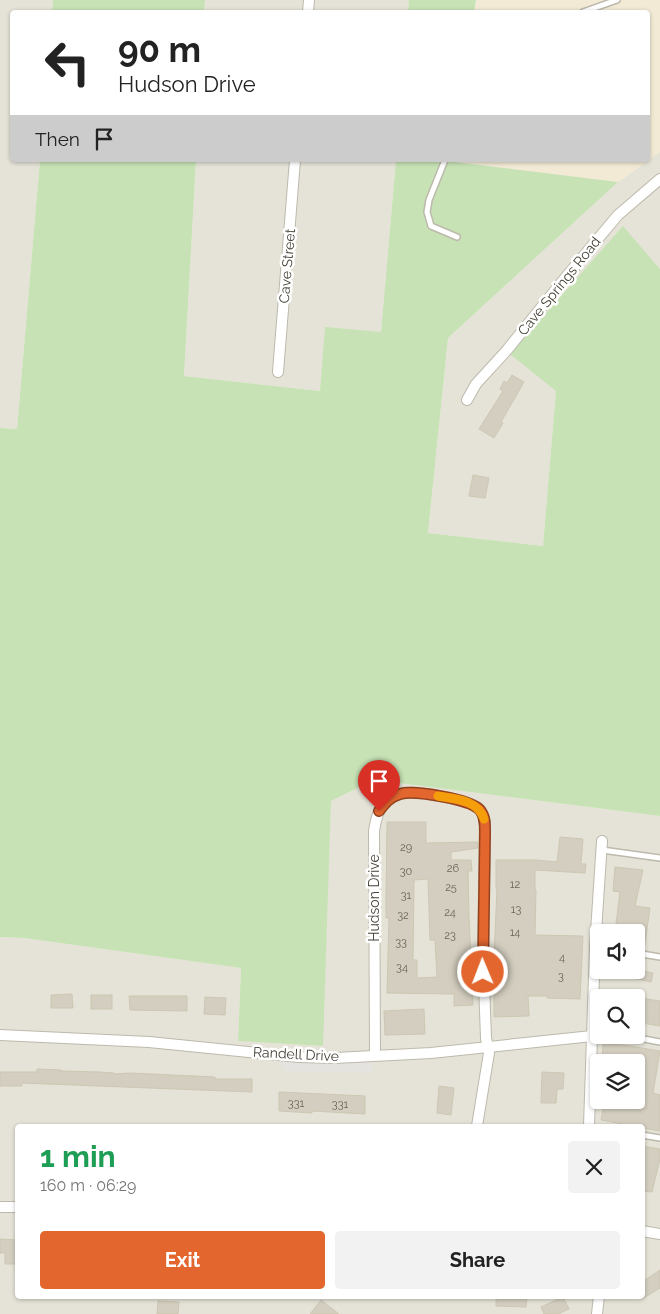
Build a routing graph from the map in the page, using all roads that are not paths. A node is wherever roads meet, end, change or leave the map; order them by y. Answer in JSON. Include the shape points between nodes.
{"nodes":[{"id":1,"x":617,"y":0,"type":"edge"},
{"id":2,"x":588,"y":10,"type":"edge"},
{"id":3,"x":295,"y":162,"type":"edge"},
{"id":4,"x":444,"y":162,"type":"edge"},
{"id":5,"x":660,"y":179,"type":"edge"},
{"id":6,"x":457,"y":237,"type":"dead end"},
{"id":7,"x":278,"y":372,"type":"dead end"},
{"id":8,"x":467,"y":400,"type":"dead end"},
{"id":9,"x":602,"y":846,"type":"joint"},
{"id":10,"x":660,"y":858,"type":"edge"},
{"id":11,"x":598,"y":924,"type":"edge"},
{"id":12,"x":645,"y":954,"type":"edge"},
{"id":13,"x":660,"y":957,"type":"edge"},
{"id":14,"x":0,"y":1035,"type":"edge"},
{"id":15,"x":590,"y":1036,"type":"edge"},
{"id":16,"x":645,"y":1039,"type":"edge"},
{"id":17,"x":660,"y":1042,"type":"edge"},
{"id":18,"x":592,"y":1044,"type":"edge"},
{"id":19,"x":488,"y":1048,"type":"junction"},
{"id":20,"x":375,"y":1055,"type":"junction"},
{"id":21,"x":477,"y":1124,"type":"edge"},
{"id":22,"x":589,"y":1124,"type":"edge"},
{"id":23,"x":645,"y":1136,"type":"edge"},
{"id":24,"x":660,"y":1138,"type":"edge"},
{"id":25,"x":0,"y":1206,"type":"edge"},
{"id":26,"x":15,"y":1207,"type":"edge"},
{"id":27,"x":645,"y":1232,"type":"edge"},
{"id":28,"x":660,"y":1234,"type":"edge"},
{"id":29,"x":599,"y":1299,"type":"edge"},
{"id":30,"x":597,"y":1314,"type":"edge"}],
"edges":[{"from":1,"to":2,"type":"lane"},
{"from":3,"to":7,"type":"street","name":"Cave Street"},
{"from":4,"to":6,"type":"lane","via":[[427,212],[431,226]]},
{"from":5,"to":8,"type":"street","name":"Cave Springs Road","via":[[618,215],[476,384]]},
{"from":9,"to":10,"type":"lane"},
{"from":9,"to":11,"type":"street"},
{"from":12,"to":13,"type":"lane"},
{"from":14,"to":20,"type":"street","name":"Randell Drive","via":[[149,1042],[298,1057]]},
{"from":15,"to":19,"type":"street","name":"Randell Drive"},
{"from":16,"to":17,"type":"lane"},
{"from":18,"to":22,"type":"street"},
{"from":19,"to":20,"type":"street","name":"Randell Drive"},
{"from":19,"to":20,"type":"street","name":"Hudson Drive","via":[[483,955],[485,822],[478,808],[467,802],[402,793],[386,802],[379,811],[374,831]]},
{"from":19,"to":21,"type":"street","name":"Hudson Drive"},
{"from":23,"to":24,"type":"lane"},
{"from":25,"to":26,"type":"street"},
{"from":27,"to":28,"type":"street"},
{"from":29,"to":30,"type":"street"}]}
